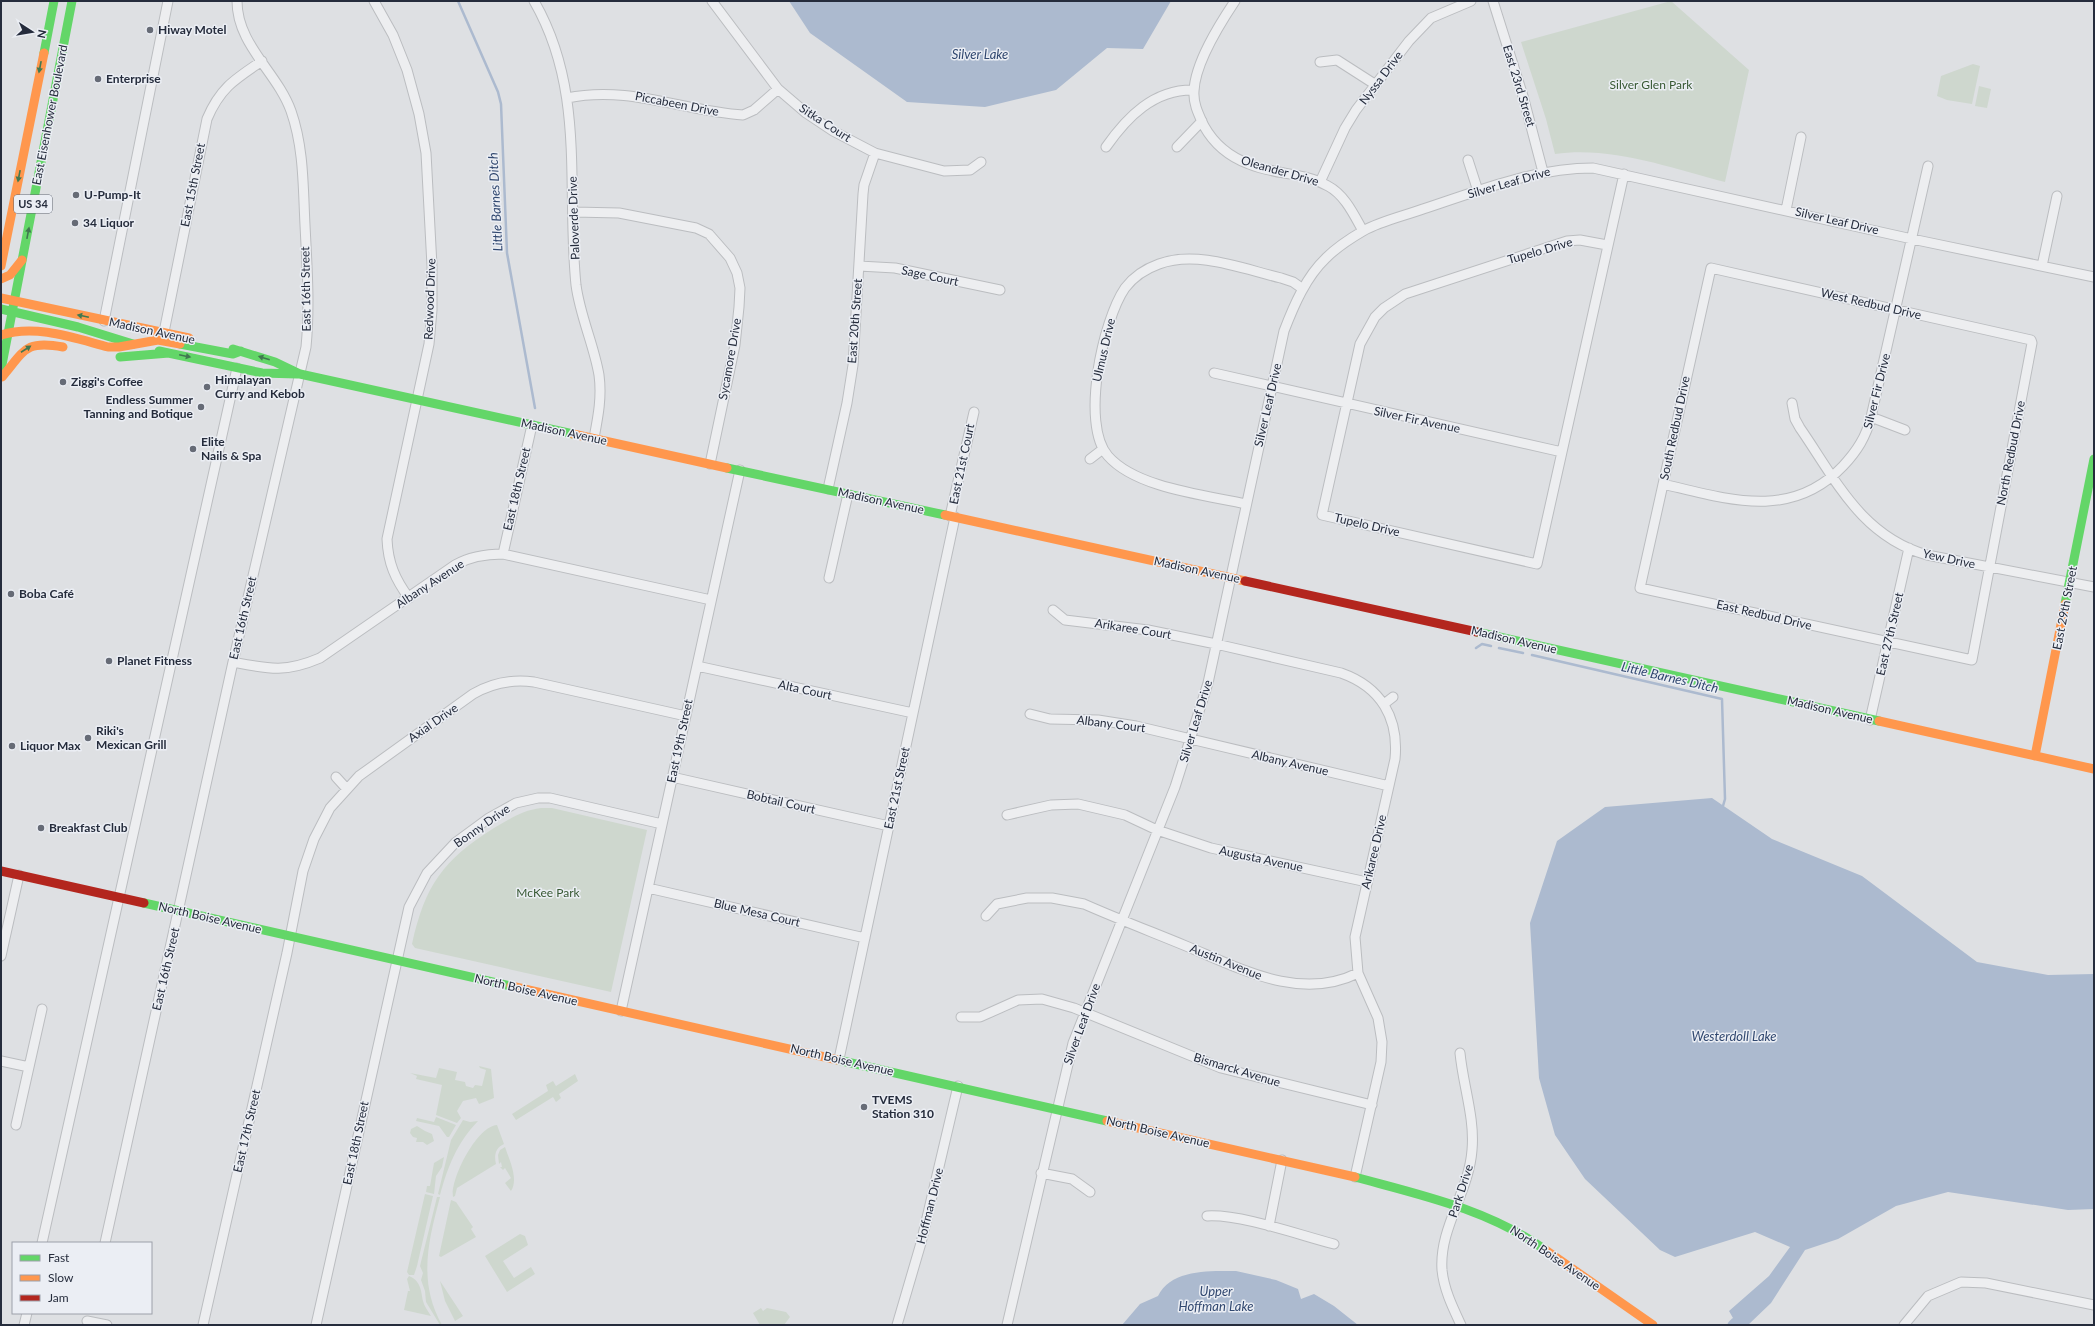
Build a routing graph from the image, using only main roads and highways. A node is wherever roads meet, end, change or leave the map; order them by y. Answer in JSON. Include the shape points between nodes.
{"nodes":[{"id":1,"x":54,"y":1,"type":"edge"},
{"id":2,"x":72,"y":1,"type":"edge"},
{"id":3,"x":4,"y":235,"type":"edge"},
{"id":4,"x":22,"y":260,"type":"junction"},
{"id":5,"x":1,"y":266,"type":"edge"},
{"id":6,"x":1,"y":279,"type":"edge"},
{"id":7,"x":1,"y":298,"type":"edge"},
{"id":8,"x":14,"y":302,"type":"junction"},
{"id":9,"x":1,"y":309,"type":"edge"},
{"id":10,"x":13,"y":312,"type":"junction"},
{"id":11,"x":5,"y":333,"type":"edge"},
{"id":12,"x":134,"y":344,"type":"junction"},
{"id":13,"x":72,"y":349,"type":"dead end"},
{"id":14,"x":241,"y":351,"type":"junction"},
{"id":15,"x":169,"y":353,"type":"junction"},
{"id":16,"x":103,"y":356,"type":"dead end"},
{"id":17,"x":1,"y":370,"type":"edge"},
{"id":18,"x":300,"y":374,"type":"junction"},
{"id":19,"x":1,"y":378,"type":"edge"},
{"id":20,"x":2094,"y":459,"type":"edge"},
{"id":21,"x":2036,"y":756,"type":"junction"},
{"id":22,"x":2094,"y":770,"type":"edge"},
{"id":23,"x":1,"y":871,"type":"edge"},
{"id":24,"x":1653,"y":1325,"type":"edge"}],
"edges":[{"from":1,"to":3,"type":"main road","name":"East Eisenhower Boulevard","number":"US 34","one_way":true},
{"from":4,"to":2,"type":"main road","name":"East Eisenhower Boulevard","number":"US 34","one_way":true},
{"from":3,"to":5,"type":"main road","name":"East Eisenhower Boulevard","number":"US 34"},
{"from":4,"to":6,"type":"main road","via":[[10,275]]},
{"from":4,"to":8,"type":"main road","name":"East Eisenhower Boulevard","number":"US 34"},
{"from":7,"to":8,"type":"main road","name":"Madison Avenue"},
{"from":8,"to":10,"type":"main road","name":"East Eisenhower Boulevard","number":"US 34"},
{"from":14,"to":8,"type":"main road","name":"Madison Avenue","one_way":true,"via":[[164,332]]},
{"from":9,"to":10,"type":"main road","name":"Madison Avenue"},
{"from":10,"to":11,"type":"main road","name":"East Eisenhower Boulevard","number":"US 34"},
{"from":10,"to":12,"type":"main road","name":"Madison Avenue","via":[[78,327]]},
{"from":11,"to":12,"type":"main road","via":[[41,332],[108,347]]},
{"from":11,"to":17,"type":"main road","name":"East Eisenhower Boulevard","number":"US 34"},
{"from":12,"to":14,"type":"main road","via":[[158,340],[232,354]]},
{"from":12,"to":15,"type":"main road","name":"Madison Avenue"},
{"from":19,"to":13,"type":"main road","one_way":true,"via":[[18,355],[33,345],[49,344]]},
{"from":18,"to":14,"type":"main road","name":"Madison Avenue","one_way":true,"via":[[275,362]]},
{"from":15,"to":16,"type":"main road"},
{"from":15,"to":18,"type":"main road","name":"Madison Avenue","one_way":true,"via":[[274,375]]},
{"from":18,"to":21,"type":"main road","name":"Madison Avenue"},
{"from":20,"to":21,"type":"main road","name":"East 29th Street"},
{"from":21,"to":22,"type":"main road","name":"Madison Avenue"},
{"from":23,"to":24,"type":"main road","name":"North Boise Avenue","via":[[1282,1160],[1458,1205],[1520,1232]]}]}
